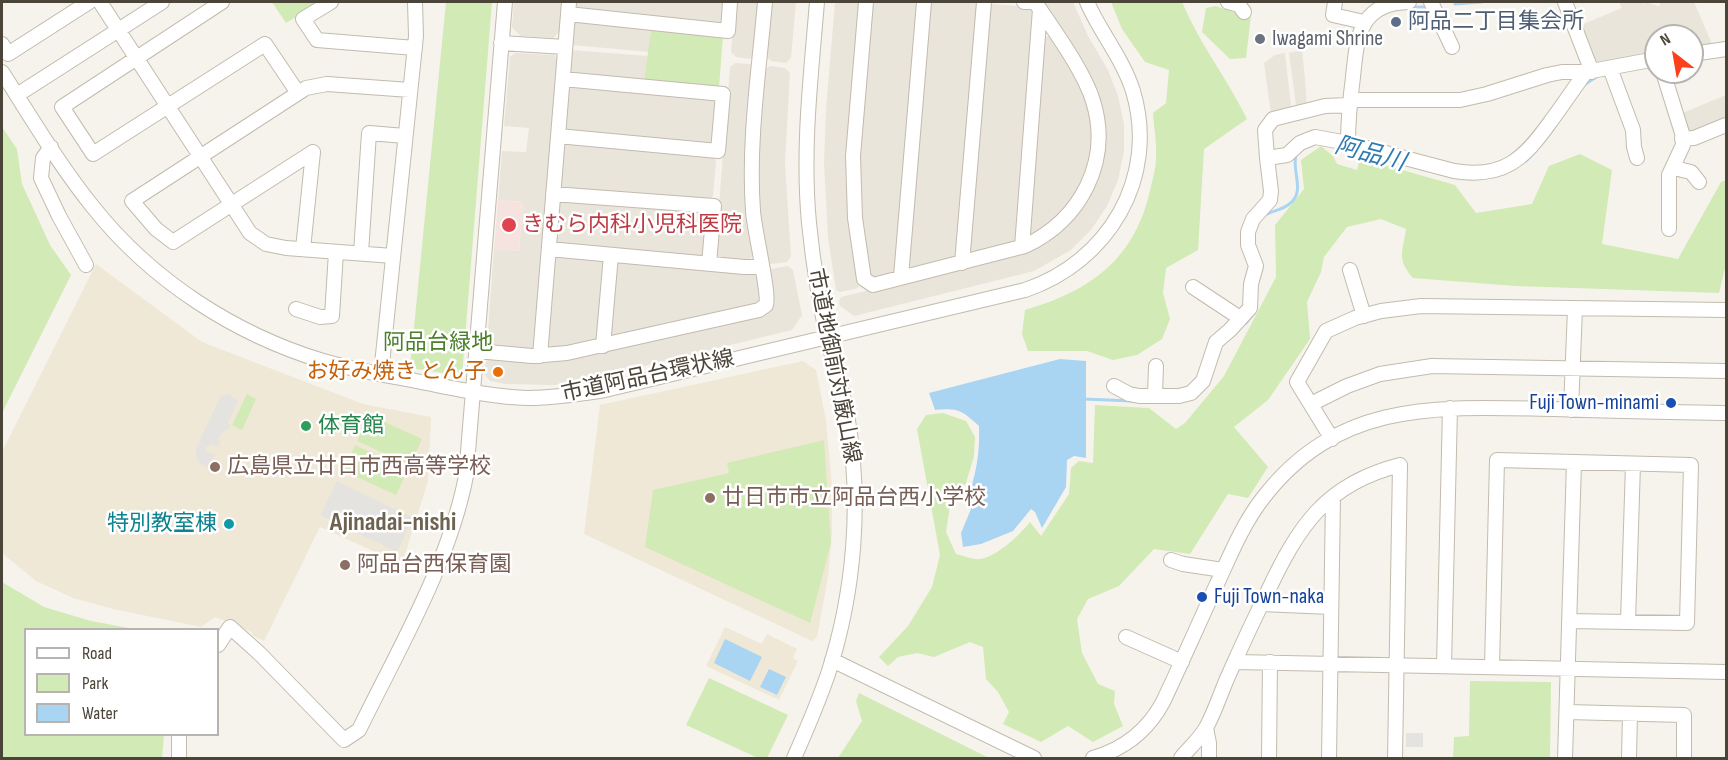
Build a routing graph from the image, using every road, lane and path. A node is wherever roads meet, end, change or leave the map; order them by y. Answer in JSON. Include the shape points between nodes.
{"nodes":[{"id":1,"x":89,"y":2,"type":"edge"},
{"id":2,"x":100,"y":2,"type":"edge"},
{"id":3,"x":162,"y":2,"type":"edge"},
{"id":4,"x":222,"y":2,"type":"edge"},
{"id":5,"x":331,"y":2,"type":"edge"},
{"id":6,"x":415,"y":2,"type":"edge"},
{"id":7,"x":505,"y":2,"type":"edge"},
{"id":8,"x":730,"y":2,"type":"edge"},
{"id":9,"x":765,"y":2,"type":"edge"},
{"id":10,"x":817,"y":2,"type":"edge"},
{"id":11,"x":866,"y":2,"type":"edge"},
{"id":12,"x":924,"y":2,"type":"edge"},
{"id":13,"x":984,"y":2,"type":"edge"},
{"id":14,"x":1024,"y":2,"type":"edge"},
{"id":15,"x":1087,"y":2,"type":"edge"},
{"id":16,"x":1228,"y":2,"type":"edge"},
{"id":17,"x":1335,"y":2,"type":"edge"},
{"id":18,"x":1401,"y":2,"type":"edge"},
{"id":19,"x":1409,"y":2,"type":"edge"},
{"id":20,"x":1564,"y":2,"type":"edge"},
{"id":21,"x":1432,"y":5,"type":"edge"},
{"id":22,"x":569,"y":8,"type":"edge"},
{"id":23,"x":1040,"y":9,"type":"junction"},
{"id":24,"x":1244,"y":12,"type":"dead end"},
{"id":25,"x":1364,"y":22,"type":"junction"},
{"id":26,"x":118,"y":30,"type":"junction"},
{"id":27,"x":501,"y":43,"type":"junction"},
{"id":28,"x":2,"y":44,"type":"edge"},
{"id":29,"x":566,"y":47,"type":"junction"},
{"id":30,"x":1452,"y":47,"type":"dead end"},
{"id":31,"x":415,"y":48,"type":"junction"},
{"id":32,"x":1726,"y":49,"type":"edge"},
{"id":33,"x":1704,"y":52,"type":"edge"},
{"id":34,"x":137,"y":58,"type":"junction"},
{"id":35,"x":1644,"y":61,"type":"edge"},
{"id":36,"x":1610,"y":68,"type":"junction"},
{"id":37,"x":2,"y":72,"type":"edge"},
{"id":38,"x":1589,"y":72,"type":"junction"},
{"id":39,"x":563,"y":79,"type":"junction"},
{"id":40,"x":1666,"y":84,"type":"edge"},
{"id":41,"x":410,"y":90,"type":"junction"},
{"id":42,"x":298,"y":93,"type":"junction"},
{"id":43,"x":17,"y":95,"type":"junction"},
{"id":44,"x":1350,"y":103,"type":"junction"},
{"id":45,"x":168,"y":106,"type":"junction"},
{"id":46,"x":1726,"y":127,"type":"edge"},
{"id":47,"x":405,"y":136,"type":"junction"},
{"id":48,"x":558,"y":136,"type":"junction"},
{"id":49,"x":1682,"y":139,"type":"junction"},
{"id":50,"x":1348,"y":143,"type":"junction"},
{"id":51,"x":51,"y":147,"type":"junction"},
{"id":52,"x":201,"y":156,"type":"junction"},
{"id":53,"x":1267,"y":158,"type":"junction"},
{"id":54,"x":1637,"y":158,"type":"dead end"},
{"id":55,"x":1674,"y":166,"type":"junction"},
{"id":56,"x":1699,"y":182,"type":"dead end"},
{"id":57,"x":553,"y":194,"type":"junction"},
{"id":58,"x":232,"y":204,"type":"junction"},
{"id":59,"x":1669,"y":229,"type":"dead end"},
{"id":60,"x":1022,"y":247,"type":"junction"},
{"id":61,"x":303,"y":249,"type":"junction"},
{"id":62,"x":549,"y":249,"type":"junction"},
{"id":63,"x":336,"y":252,"type":"junction"},
{"id":64,"x":361,"y":254,"type":"junction"},
{"id":65,"x":610,"y":255,"type":"junction"},
{"id":66,"x":393,"y":256,"type":"junction"},
{"id":67,"x":962,"y":263,"type":"junction"},
{"id":68,"x":710,"y":264,"type":"junction"},
{"id":69,"x":86,"y":266,"type":"dead end"},
{"id":70,"x":761,"y":267,"type":"junction"},
{"id":71,"x":1350,"y":270,"type":"dead end"},
{"id":72,"x":901,"y":277,"type":"junction"},
{"id":73,"x":1194,"y":286,"type":"dead end"},
{"id":74,"x":1575,"y":308,"type":"junction"},
{"id":75,"x":296,"y":309,"type":"dead end"},
{"id":76,"x":1726,"y":310,"type":"edge"},
{"id":77,"x":1364,"y":316,"type":"junction"},
{"id":78,"x":1240,"y":318,"type":"junction"},
{"id":79,"x":828,"y":338,"type":"junction"},
{"id":80,"x":603,"y":346,"type":"junction"},
{"id":81,"x":477,"y":351,"type":"junction"},
{"id":82,"x":540,"y":356,"type":"junction"},
{"id":83,"x":1156,"y":366,"type":"dead end"},
{"id":84,"x":1573,"y":367,"type":"junction"},
{"id":85,"x":1726,"y":371,"type":"edge"},
{"id":86,"x":381,"y":374,"type":"junction"},
{"id":87,"x":1114,"y":386,"type":"dead end"},
{"id":88,"x":474,"y":391,"type":"junction"},
{"id":89,"x":1155,"y":396,"type":"junction"},
{"id":90,"x":1311,"y":404,"type":"junction"},
{"id":91,"x":1450,"y":408,"type":"junction"},
{"id":92,"x":1572,"y":410,"type":"junction"},
{"id":93,"x":1726,"y":413,"type":"edge"},
{"id":94,"x":1332,"y":439,"type":"junction"},
{"id":95,"x":1574,"y":462,"type":"junction"},
{"id":96,"x":1633,"y":464,"type":"junction"},
{"id":97,"x":1332,"y":497,"type":"junction"},
{"id":98,"x":1172,"y":560,"type":"dead end"},
{"id":99,"x":1223,"y":570,"type":"junction"},
{"id":100,"x":1261,"y":604,"type":"junction"},
{"id":101,"x":1331,"y":607,"type":"junction"},
{"id":102,"x":1569,"y":621,"type":"junction"},
{"id":103,"x":1628,"y":622,"type":"junction"},
{"id":104,"x":1126,"y":637,"type":"dead end"},
{"id":105,"x":219,"y":644,"type":"edge"},
{"id":106,"x":832,"y":660,"type":"junction"},
{"id":107,"x":1182,"y":662,"type":"junction"},
{"id":108,"x":1235,"y":662,"type":"junction"},
{"id":109,"x":1270,"y":662,"type":"junction"},
{"id":110,"x":1332,"y":663,"type":"junction"},
{"id":111,"x":1397,"y":664,"type":"junction"},
{"id":112,"x":1444,"y":666,"type":"junction"},
{"id":113,"x":1491,"y":667,"type":"junction"},
{"id":114,"x":1568,"y":669,"type":"junction"},
{"id":115,"x":1726,"y":672,"type":"edge"},
{"id":116,"x":1567,"y":712,"type":"junction"},
{"id":117,"x":1630,"y":714,"type":"junction"},
{"id":118,"x":1206,"y":729,"type":"junction"},
{"id":119,"x":179,"y":736,"type":"edge"},
{"id":120,"x":179,"y":759,"type":"edge"},
{"id":121,"x":794,"y":759,"type":"edge"},
{"id":122,"x":1034,"y":759,"type":"edge"},
{"id":123,"x":1093,"y":759,"type":"edge"},
{"id":124,"x":1181,"y":759,"type":"edge"},
{"id":125,"x":1209,"y":759,"type":"edge"},
{"id":126,"x":1269,"y":759,"type":"edge"},
{"id":127,"x":1329,"y":759,"type":"edge"},
{"id":128,"x":1395,"y":759,"type":"edge"},
{"id":129,"x":1565,"y":759,"type":"edge"},
{"id":130,"x":1629,"y":759,"type":"edge"},
{"id":131,"x":1684,"y":759,"type":"edge"}],
"edges":[{"from":1,"to":28,"type":"street","via":[[8,54]]},
{"from":2,"to":26,"type":"street"},
{"from":3,"to":26,"type":"street"},
{"from":4,"to":34,"type":"street"},
{"from":5,"to":31,"type":"street","via":[[303,19],[317,40]]},
{"from":6,"to":31,"type":"street"},
{"from":7,"to":27,"type":"street"},
{"from":8,"to":22,"type":"street","via":[[728,31]]},
{"from":9,"to":70,"type":"street","via":[[752,178]]},
{"from":10,"to":79,"type":"street","name":"市道地御前対厳山線","via":[[807,126],[807,183],[813,258]]},
{"from":11,"to":72,"type":"street","via":[[853,156],[855,218],[864,279],[873,285]]},
{"from":12,"to":72,"type":"street"},
{"from":13,"to":67,"type":"street"},
{"from":14,"to":23,"type":"street","via":[[1035,2]]},
{"from":15,"to":79,"type":"street","name":"市道阿品台環状線","via":[[1128,77],[1139,122],[1139,154],[1132,184],[1107,233],[1080,261],[1040,285]]},
{"from":16,"to":24,"type":"street","via":[[1237,4]]},
{"from":17,"to":25,"type":"street","via":[[1333,15]]},
{"from":18,"to":19,"type":"street"},
{"from":18,"to":25,"type":"street","via":[[1385,5]]},
{"from":20,"to":38,"type":"street"},
{"from":21,"to":30,"type":"street"},
{"from":22,"to":29,"type":"street"},
{"from":23,"to":60,"type":"street"},
{"from":23,"to":60,"type":"street","via":[[1088,87],[1097,115],[1099,144],[1088,187],[1072,212],[1051,232]]},
{"from":25,"to":44,"type":"street","via":[[1356,45]]},
{"from":26,"to":34,"type":"street"},
{"from":26,"to":43,"type":"street"},
{"from":27,"to":29,"type":"street"},
{"from":27,"to":81,"type":"street"},
{"from":29,"to":39,"type":"street"},
{"from":31,"to":41,"type":"street"},
{"from":32,"to":33,"type":"street"},
{"from":34,"to":45,"type":"street"},
{"from":34,"to":45,"type":"street","via":[[62,107],[68,117],[93,154]]},
{"from":35,"to":36,"type":"street"},
{"from":36,"to":38,"type":"street"},
{"from":36,"to":54,"type":"street","via":[[1633,130]]},
{"from":37,"to":43,"type":"street","name":"市道阿品台環状線"},
{"from":38,"to":44,"type":"street","via":[[1554,74],[1460,100]]},
{"from":38,"to":50,"type":"street","via":[[1528,151],[1493,171],[1454,171]]},
{"from":39,"to":48,"type":"street"},
{"from":39,"to":48,"type":"street","via":[[723,94],[718,151]]},
{"from":40,"to":49,"type":"street"},
{"from":41,"to":42,"type":"street","via":[[327,84]]},
{"from":41,"to":47,"type":"street"},
{"from":42,"to":45,"type":"street","via":[[265,44]]},
{"from":42,"to":52,"type":"street"},
{"from":43,"to":51,"type":"street","name":"市道阿品台環状線"},
{"from":44,"to":50,"type":"street"},
{"from":44,"to":53,"type":"street","via":[[1273,119],[1265,130]]},
{"from":45,"to":52,"type":"street"},
{"from":46,"to":49,"type":"street"},
{"from":47,"to":64,"type":"street","via":[[369,133]]},
{"from":47,"to":66,"type":"street"},
{"from":48,"to":57,"type":"street"},
{"from":49,"to":55,"type":"street"},
{"from":50,"to":53,"type":"street","via":[[1315,137],[1300,143],[1287,155]]},
{"from":51,"to":69,"type":"street","via":[[43,158],[41,178]]},
{"from":51,"to":86,"type":"street","name":"市道阿品台環状線","via":[[114,231],[184,293],[265,339],[323,361]]},
{"from":52,"to":58,"type":"street"},
{"from":52,"to":58,"type":"street","via":[[132,201],[172,242]]},
{"from":53,"to":78,"type":"street","via":[[1271,196],[1248,232],[1256,266],[1250,308]]},
{"from":55,"to":56,"type":"street","via":[[1691,172]]},
{"from":55,"to":59,"type":"street","via":[[1669,175]]},
{"from":57,"to":62,"type":"street"},
{"from":57,"to":68,"type":"street","via":[[714,206]]},
{"from":58,"to":61,"type":"street","via":[[250,233],[266,244]]},
{"from":58,"to":61,"type":"street","via":[[313,152]]},
{"from":60,"to":67,"type":"street"},
{"from":61,"to":63,"type":"street"},
{"from":62,"to":65,"type":"street"},
{"from":62,"to":82,"type":"street"},
{"from":63,"to":64,"type":"street"},
{"from":63,"to":75,"type":"street","via":[[332,316],[320,317]]},
{"from":64,"to":66,"type":"street"},
{"from":65,"to":68,"type":"street"},
{"from":65,"to":80,"type":"street"},
{"from":66,"to":86,"type":"street"},
{"from":67,"to":72,"type":"street"},
{"from":68,"to":70,"type":"street"},
{"from":70,"to":80,"type":"street","via":[[767,297],[763,309]]},
{"from":71,"to":77,"type":"street"},
{"from":73,"to":78,"type":"street"},
{"from":74,"to":76,"type":"street"},
{"from":74,"to":77,"type":"street","via":[[1421,306]]},
{"from":74,"to":84,"type":"street"},
{"from":77,"to":90,"type":"street","via":[[1321,336],[1297,382]]},
{"from":78,"to":89,"type":"street","via":[[1214,345],[1203,381],[1196,390],[1185,395]]},
{"from":79,"to":88,"type":"street","name":"市道阿品台環状線","via":[[580,394],[529,398]]},
{"from":79,"to":106,"type":"street","name":"市道地御前対厳山線","via":[[847,417],[854,503],[848,589]]},
{"from":80,"to":82,"type":"street"},
{"from":81,"to":82,"type":"street"},
{"from":81,"to":88,"type":"street"},
{"from":83,"to":89,"type":"street"},
{"from":84,"to":85,"type":"street"},
{"from":84,"to":90,"type":"street","via":[[1414,367],[1363,379]]},
{"from":84,"to":92,"type":"street"},
{"from":86,"to":88,"type":"street","name":"市道阿品台環状線"},
{"from":87,"to":89,"type":"street","via":[[1129,394]]},
{"from":88,"to":105,"type":"street","via":[[466,476],[456,516],[427,590],[358,730],[344,740],[230,627]]},
{"from":90,"to":94,"type":"street"},
{"from":91,"to":92,"type":"street"},
{"from":91,"to":94,"type":"street","via":[[1379,418]]},
{"from":91,"to":112,"type":"street"},
{"from":92,"to":93,"type":"street"},
{"from":94,"to":99,"type":"street","via":[[1301,459],[1263,497]]},
{"from":95,"to":96,"type":"street"},
{"from":95,"to":102,"type":"street"},
{"from":95,"to":113,"type":"street","via":[[1497,460]]},
{"from":96,"to":103,"type":"street"},
{"from":96,"to":103,"type":"street","via":[[1692,465],[1687,623]]},
{"from":97,"to":100,"type":"street","via":[[1292,542]]},
{"from":97,"to":101,"type":"street"},
{"from":97,"to":111,"type":"street","via":[[1361,479],[1400,465]]},
{"from":98,"to":99,"type":"street"},
{"from":99,"to":107,"type":"street"},
{"from":100,"to":101,"type":"street"},
{"from":100,"to":108,"type":"street"},
{"from":101,"to":110,"type":"street"},
{"from":102,"to":103,"type":"street"},
{"from":102,"to":114,"type":"street"},
{"from":104,"to":107,"type":"street"},
{"from":106,"to":121,"type":"street","name":"市道地御前対厳山線"},
{"from":106,"to":122,"type":"street"},
{"from":107,"to":123,"type":"street","via":[[1147,726],[1125,745]]},
{"from":108,"to":109,"type":"street"},
{"from":108,"to":118,"type":"street"},
{"from":109,"to":110,"type":"street"},
{"from":109,"to":126,"type":"street"},
{"from":110,"to":111,"type":"street"},
{"from":110,"to":127,"type":"street"},
{"from":111,"to":112,"type":"street"},
{"from":111,"to":128,"type":"street"},
{"from":112,"to":113,"type":"street"},
{"from":113,"to":114,"type":"street"},
{"from":114,"to":115,"type":"street"},
{"from":114,"to":116,"type":"street"},
{"from":116,"to":117,"type":"street"},
{"from":116,"to":129,"type":"street"},
{"from":117,"to":130,"type":"street"},
{"from":117,"to":131,"type":"street","via":[[1684,715]]},
{"from":118,"to":124,"type":"street"},
{"from":118,"to":125,"type":"street"},
{"from":119,"to":120,"type":"street"}]}
